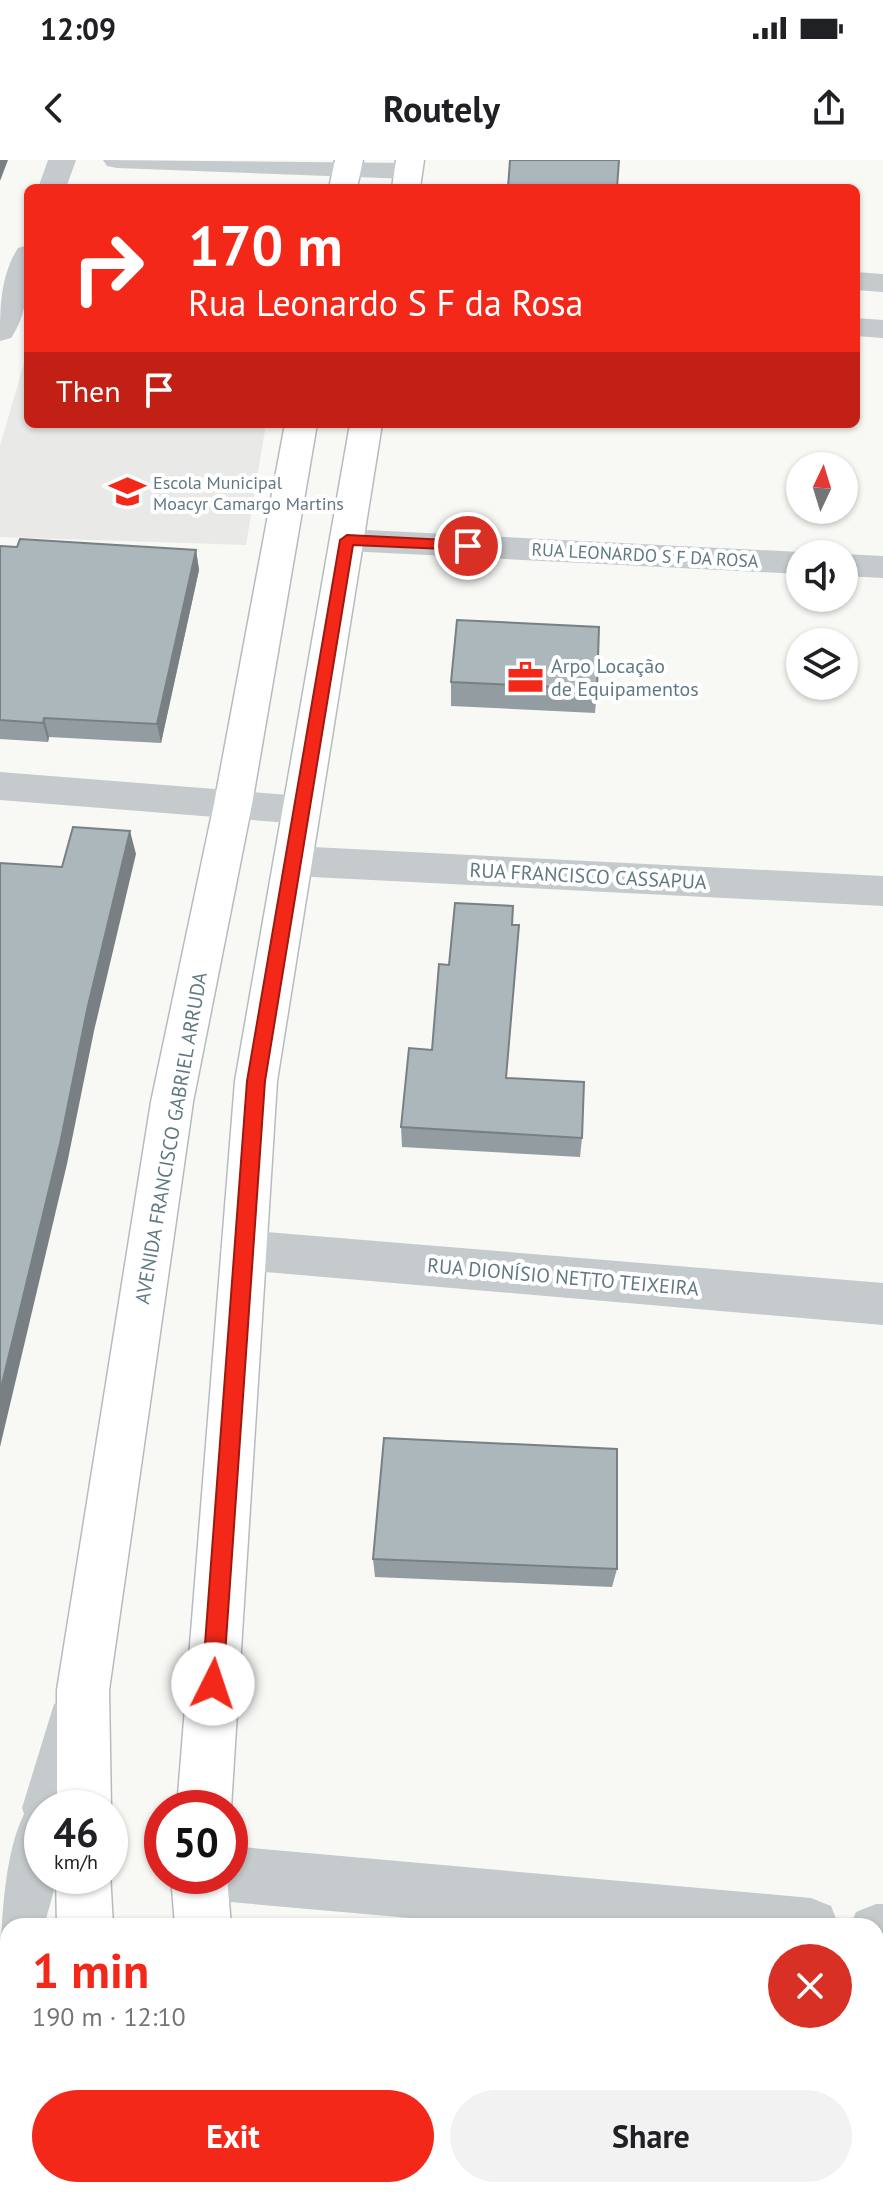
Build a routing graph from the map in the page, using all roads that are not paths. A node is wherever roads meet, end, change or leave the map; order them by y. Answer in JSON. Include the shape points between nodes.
{"nodes":[{"id":1,"x":62,"y":160,"type":"edge"},
{"id":2,"x":117,"y":160,"type":"edge"},
{"id":3,"x":346,"y":172,"type":"edge"},
{"id":4,"x":408,"y":173,"type":"edge"},
{"id":5,"x":53,"y":184,"type":"edge"},
{"id":6,"x":24,"y":265,"type":"edge"},
{"id":7,"x":860,"y":281,"type":"edge"},
{"id":8,"x":883,"y":283,"type":"edge"},
{"id":9,"x":860,"y":327,"type":"edge"},
{"id":10,"x":883,"y":329,"type":"edge"},
{"id":11,"x":0,"y":332,"type":"edge"},
{"id":12,"x":300,"y":428,"type":"edge"},
{"id":13,"x":365,"y":428,"type":"edge"},
{"id":14,"x":347,"y":540,"type":"junction"},
{"id":15,"x":786,"y":562,"type":"edge"},
{"id":16,"x":858,"y":566,"type":"edge"},
{"id":17,"x":883,"y":567,"type":"edge"},
{"id":18,"x":0,"y":786,"type":"edge"},
{"id":19,"x":233,"y":804,"type":"junction"},
{"id":20,"x":302,"y":810,"type":"junction"},
{"id":21,"x":293,"y":861,"type":"junction"},
{"id":22,"x":883,"y":891,"type":"edge"},
{"id":23,"x":243,"y":1250,"type":"junction"},
{"id":24,"x":883,"y":1304,"type":"edge"},
{"id":25,"x":83,"y":1690,"type":"junction"},
{"id":26,"x":54,"y":1790,"type":"edge"},
{"id":27,"x":84,"y":1790,"type":"edge"},
{"id":28,"x":205,"y":1790,"type":"edge"},
{"id":29,"x":248,"y":1876,"type":"edge"},
{"id":30,"x":25,"y":1894,"type":"edge"},
{"id":31,"x":84,"y":1894,"type":"edge"},
{"id":32,"x":200,"y":1894,"type":"edge"},
{"id":33,"x":18,"y":1918,"type":"edge"},
{"id":34,"x":85,"y":1918,"type":"edge"},
{"id":35,"x":202,"y":1918,"type":"edge"},
{"id":36,"x":722,"y":1918,"type":"edge"}],
"edges":[{"from":1,"to":5,"type":"street"},
{"from":2,"to":3,"type":"street"},
{"from":3,"to":4,"type":"street"},
{"from":6,"to":11,"type":"street"},
{"from":7,"to":8,"type":"street"},
{"from":9,"to":10,"type":"street"},
{"from":12,"to":19,"type":"main road","name":"AVENIDA FRANCISCO GABRIEL ARRUDA"},
{"from":13,"to":14,"type":"main road"},
{"from":14,"to":15,"type":"street","name":"RUA LEONARDO S F DA ROSA"},
{"from":14,"to":20,"type":"main road"},
{"from":16,"to":17,"type":"street"},
{"from":18,"to":19,"type":"street"},
{"from":19,"to":20,"type":"street"},
{"from":19,"to":25,"type":"main road","name":"AVENIDA FRANCISCO GABRIEL ARRUDA","via":[[172,1102]]},
{"from":20,"to":21,"type":"main road"},
{"from":21,"to":22,"type":"street","name":"RUA FRANCISCO CASSAPUA"},
{"from":21,"to":23,"type":"main road","via":[[256,1081]]},
{"from":23,"to":24,"type":"street","name":"RUA DIONÍSIO NETTO TEIXEIRA"},
{"from":23,"to":28,"type":"main road"},
{"from":25,"to":26,"type":"street"},
{"from":25,"to":27,"type":"main road","name":"AVENIDA FRANCISCO GABRIEL ARRUDA"},
{"from":29,"to":36,"type":"street"},
{"from":30,"to":33,"type":"street"},
{"from":31,"to":34,"type":"main road"},
{"from":32,"to":35,"type":"main road"}]}
